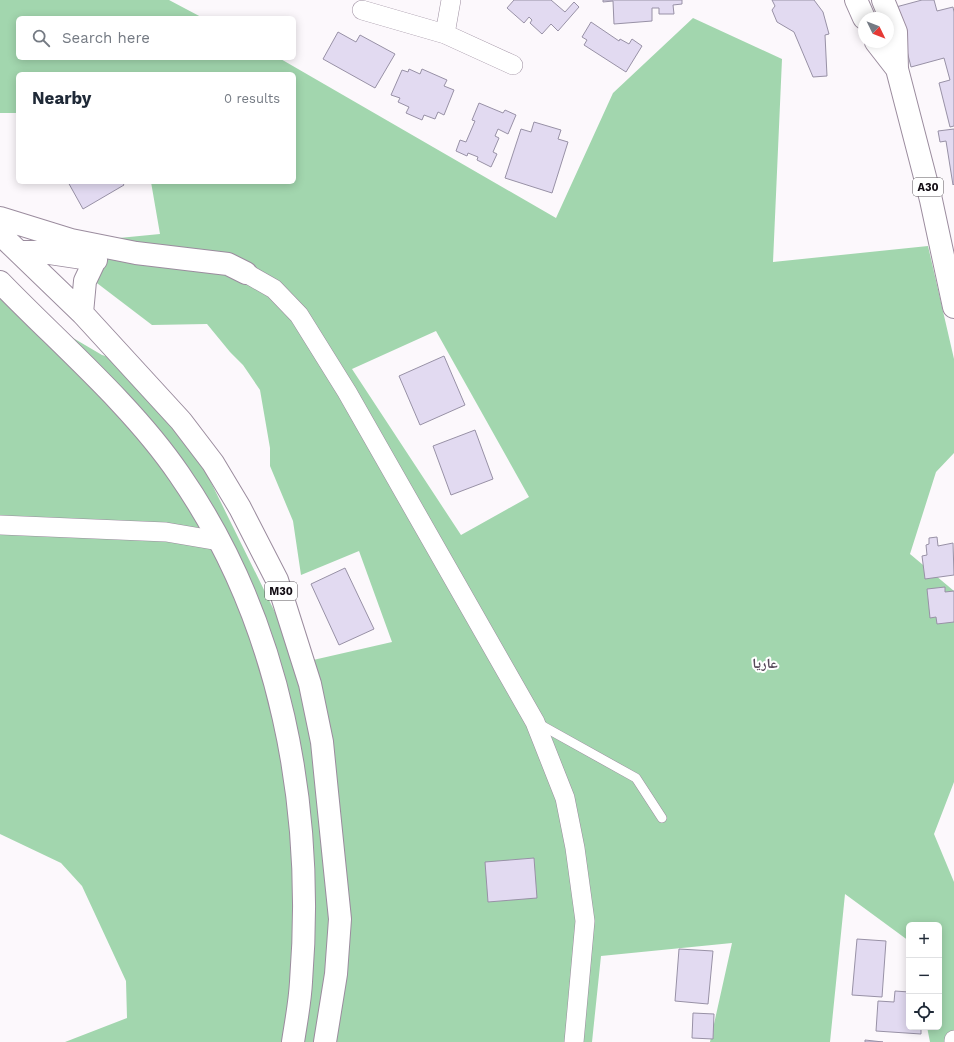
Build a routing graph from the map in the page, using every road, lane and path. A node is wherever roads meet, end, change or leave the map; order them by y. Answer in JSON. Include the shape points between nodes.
{"nodes":[{"id":1,"x":451,"y":0,"type":"edge"},
{"id":2,"x":856,"y":0,"type":"edge"},
{"id":3,"x":883,"y":0,"type":"edge"},
{"id":4,"x":362,"y":10,"type":"dead end"},
{"id":5,"x":861,"y":12,"type":"edge"},
{"id":6,"x":445,"y":34,"type":"junction"},
{"id":7,"x":880,"y":48,"type":"edge"},
{"id":8,"x":513,"y":65,"type":"dead end"},
{"id":9,"x":896,"y":69,"type":"junction"},
{"id":10,"x":0,"y":218,"type":"edge"},
{"id":11,"x":0,"y":234,"type":"edge"},
{"id":12,"x":19,"y":252,"type":"junction"},
{"id":13,"x":95,"y":260,"type":"junction"},
{"id":14,"x":246,"y":273,"type":"junction"},
{"id":15,"x":0,"y":282,"type":"edge"},
{"id":16,"x":954,"y":307,"type":"edge"},
{"id":17,"x":82,"y":313,"type":"junction"},
{"id":18,"x":0,"y":526,"type":"edge"},
{"id":19,"x":219,"y":541,"type":"junction"},
{"id":20,"x":535,"y":722,"type":"junction"},
{"id":21,"x":662,"y":818,"type":"dead end"},
{"id":22,"x":293,"y":1042,"type":"edge"},
{"id":23,"x":325,"y":1042,"type":"edge"},
{"id":24,"x":574,"y":1042,"type":"edge"}],
"edges":[{"from":1,"to":6,"type":"street"},
{"from":2,"to":5,"type":"highway"},
{"from":3,"to":9,"type":"highway","via":[[896,32]]},
{"from":4,"to":6,"type":"street"},
{"from":6,"to":8,"type":"street"},
{"from":7,"to":9,"type":"highway"},
{"from":9,"to":16,"type":"highway","number":"A30","via":[[931,200]]},
{"from":10,"to":14,"type":"highway","via":[[72,240],[136,253],[228,264]]},
{"from":11,"to":12,"type":"highway","number":"M30"},
{"from":12,"to":13,"type":"highway","via":[[43,252]]},
{"from":12,"to":17,"type":"highway","number":"M30"},
{"from":13,"to":14,"type":"highway","via":[[221,278]]},
{"from":13,"to":17,"type":"highway","via":[[85,281]]},
{"from":14,"to":20,"type":"street","via":[[274,288],[299,315],[347,392]]},
{"from":15,"to":19,"type":"highway","number":"M30","via":[[141,427],[178,473]]},
{"from":17,"to":23,"type":"highway","number":"M30","via":[[182,420],[213,463],[240,508],[277,580],[292,624],[310,684],[322,742],[340,919],[336,974]]},
{"from":18,"to":19,"type":"street","via":[[166,532]]},
{"from":19,"to":22,"type":"highway","number":"M30","via":[[237,576],[269,660],[286,722],[296,783],[304,867],[304,928],[301,984]]},
{"from":20,"to":21,"type":"lane","via":[[636,778]]},
{"from":20,"to":24,"type":"street","via":[[565,798],[585,921]]}]}
